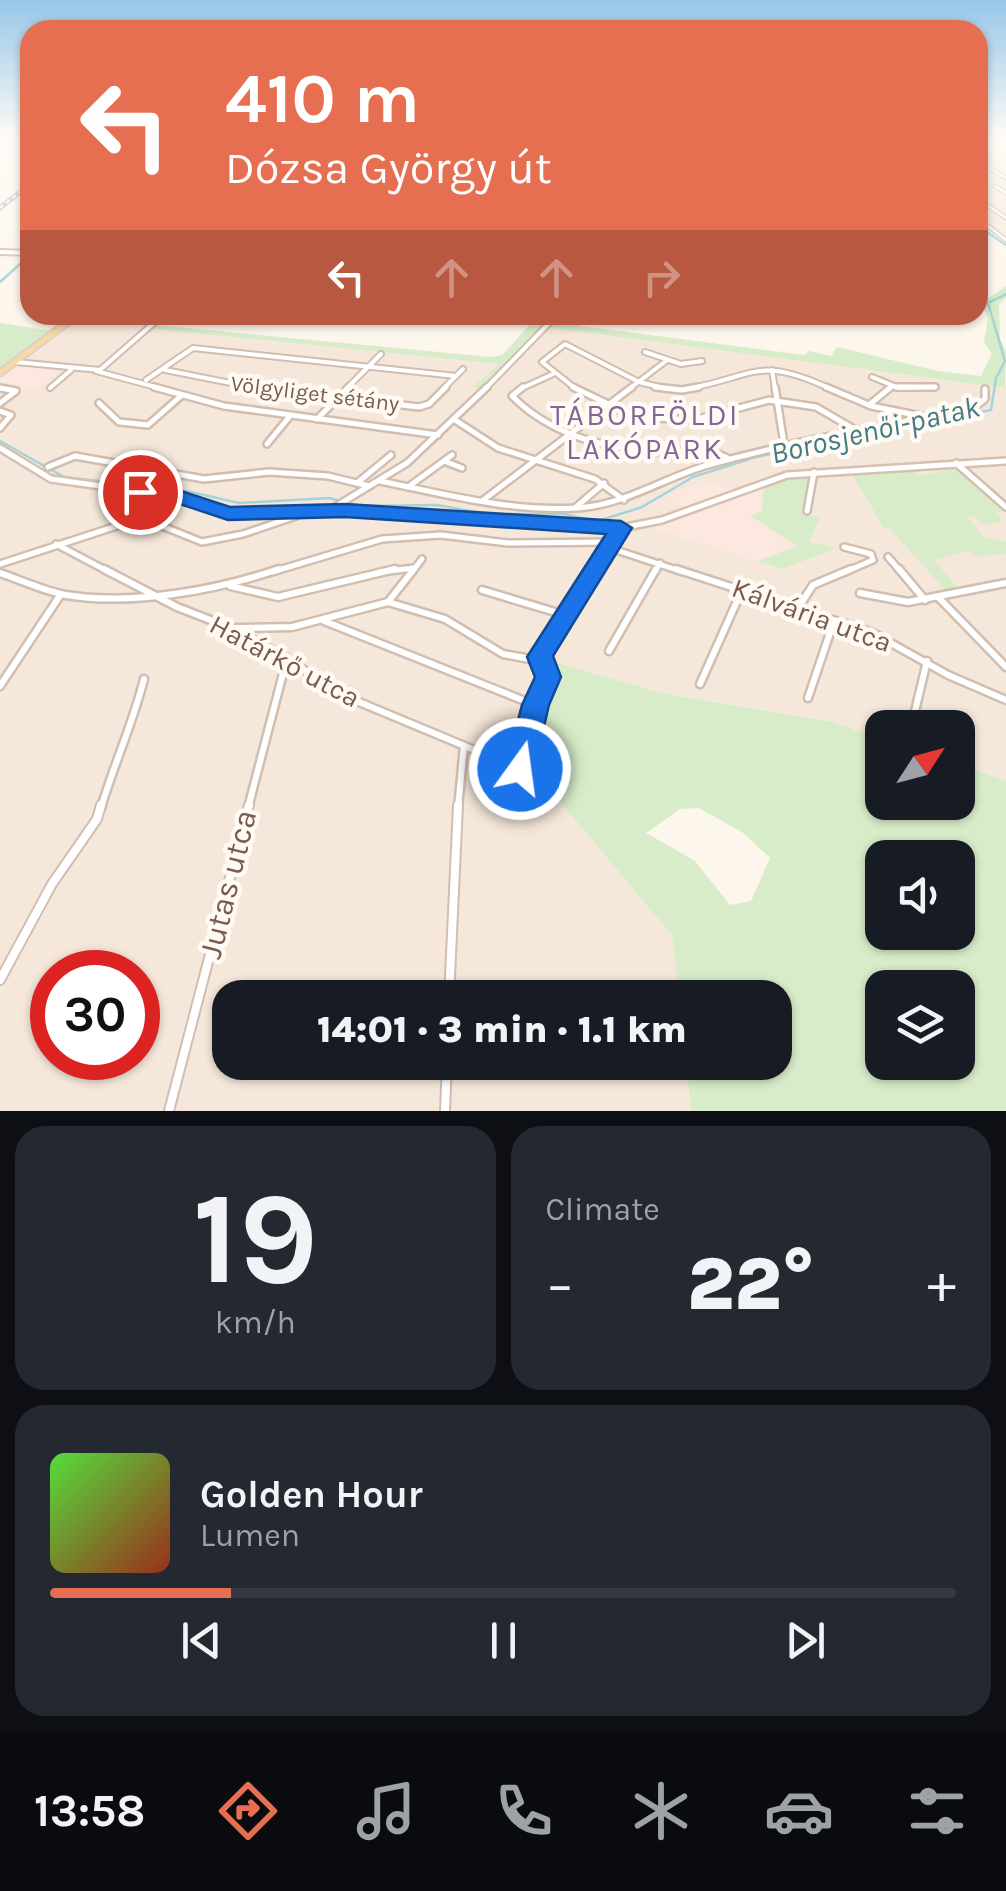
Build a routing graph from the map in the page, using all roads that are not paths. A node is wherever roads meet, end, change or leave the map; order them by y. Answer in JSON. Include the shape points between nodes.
{"nodes":[{"id":1,"x":63,"y":325,"type":"edge"},
{"id":2,"x":152,"y":325,"type":"edge"},
{"id":3,"x":547,"y":325,"type":"edge"},
{"id":4,"x":644,"y":352,"type":"dead end"},
{"id":5,"x":381,"y":354,"type":"dead end"},
{"id":6,"x":702,"y":360,"type":"dead end"},
{"id":7,"x":666,"y":361,"type":"junction"},
{"id":8,"x":16,"y":362,"type":"junction"},
{"id":9,"x":368,"y":367,"type":"junction"},
{"id":10,"x":163,"y":369,"type":"junction"},
{"id":11,"x":463,"y":369,"type":"dead end"},
{"id":12,"x":70,"y":370,"type":"junction"},
{"id":13,"x":772,"y":370,"type":"junction"},
{"id":14,"x":96,"y":371,"type":"junction"},
{"id":15,"x":0,"y":372,"type":"edge"},
{"id":16,"x":554,"y":374,"type":"junction"},
{"id":17,"x":456,"y":376,"type":"junction"},
{"id":18,"x":872,"y":377,"type":"dead end"},
{"id":19,"x":142,"y":382,"type":"junction"},
{"id":20,"x":638,"y":382,"type":"junction"},
{"id":21,"x":892,"y":386,"type":"junction"},
{"id":22,"x":0,"y":388,"type":"edge"},
{"id":23,"x":50,"y":388,"type":"dead end"},
{"id":24,"x":934,"y":388,"type":"dead end"},
{"id":25,"x":986,"y":389,"type":"dead end"},
{"id":26,"x":182,"y":394,"type":"junction"},
{"id":27,"x":336,"y":399,"type":"junction"},
{"id":28,"x":777,"y":401,"type":"junction"},
{"id":29,"x":98,"y":403,"type":"dead end"},
{"id":30,"x":0,"y":404,"type":"edge"},
{"id":31,"x":869,"y":405,"type":"junction"},
{"id":32,"x":606,"y":407,"type":"junction"},
{"id":33,"x":0,"y":411,"type":"edge"},
{"id":34,"x":290,"y":416,"type":"junction"},
{"id":35,"x":932,"y":418,"type":"junction"},
{"id":36,"x":316,"y":419,"type":"junction"},
{"id":37,"x":455,"y":420,"type":"junction"},
{"id":38,"x":0,"y":428,"type":"edge"},
{"id":39,"x":860,"y":432,"type":"junction"},
{"id":40,"x":570,"y":434,"type":"junction"},
{"id":41,"x":438,"y":436,"type":"junction"},
{"id":42,"x":266,"y":444,"type":"dead end"},
{"id":43,"x":784,"y":444,"type":"junction"},
{"id":44,"x":0,"y":448,"type":"edge"},
{"id":45,"x":391,"y":454,"type":"dead end"},
{"id":46,"x":452,"y":456,"type":"dead end"},
{"id":47,"x":729,"y":458,"type":"junction"},
{"id":48,"x":444,"y":461,"type":"junction"},
{"id":49,"x":1006,"y":461,"type":"edge"},
{"id":50,"x":533,"y":462,"type":"junction"},
{"id":51,"x":956,"y":464,"type":"junction"},
{"id":52,"x":48,"y":466,"type":"dead end"},
{"id":53,"x":462,"y":468,"type":"dead end"},
{"id":54,"x":814,"y":472,"type":"junction"},
{"id":55,"x":380,"y":481,"type":"junction"},
{"id":56,"x":357,"y":483,"type":"junction"},
{"id":57,"x":604,"y":483,"type":"junction"},
{"id":58,"x":370,"y":486,"type":"junction"},
{"id":59,"x":408,"y":487,"type":"junction"},
{"id":60,"x":624,"y":500,"type":"junction"},
{"id":61,"x":481,"y":502,"type":"junction"},
{"id":62,"x":1006,"y":507,"type":"edge"},
{"id":63,"x":575,"y":508,"type":"junction"},
{"id":64,"x":330,"y":510,"type":"junction"},
{"id":65,"x":807,"y":511,"type":"dead end"},
{"id":66,"x":310,"y":512,"type":"junction"},
{"id":67,"x":621,"y":528,"type":"junction"},
{"id":68,"x":56,"y":544,"type":"junction"},
{"id":69,"x":612,"y":545,"type":"junction"},
{"id":70,"x":844,"y":548,"type":"dead end"},
{"id":71,"x":888,"y":557,"type":"dead end"},
{"id":72,"x":422,"y":559,"type":"dead end"},
{"id":73,"x":660,"y":563,"type":"junction"},
{"id":74,"x":0,"y":564,"type":"edge"},
{"id":75,"x":414,"y":568,"type":"junction"},
{"id":76,"x":0,"y":573,"type":"edge"},
{"id":77,"x":1006,"y":583,"type":"edge"},
{"id":78,"x":230,"y":586,"type":"junction"},
{"id":79,"x":482,"y":590,"type":"dead end"},
{"id":80,"x":742,"y":590,"type":"junction"},
{"id":81,"x":860,"y":593,"type":"dead end"},
{"id":82,"x":62,"y":594,"type":"junction"},
{"id":83,"x":155,"y":595,"type":"junction"},
{"id":84,"x":939,"y":598,"type":"junction"},
{"id":85,"x":925,"y":600,"type":"junction"},
{"id":86,"x":388,"y":602,"type":"junction"},
{"id":87,"x":798,"y":608,"type":"junction"},
{"id":88,"x":566,"y":615,"type":"junction"},
{"id":89,"x":321,"y":620,"type":"junction"},
{"id":90,"x":834,"y":621,"type":"junction"},
{"id":91,"x":231,"y":628,"type":"junction"},
{"id":92,"x":609,"y":651,"type":"dead end"},
{"id":93,"x":287,"y":658,"type":"junction"},
{"id":94,"x":541,"y":661,"type":"junction"},
{"id":95,"x":927,"y":661,"type":"junction"},
{"id":96,"x":1006,"y":667,"type":"edge"},
{"id":97,"x":144,"y":680,"type":"dead end"},
{"id":98,"x":700,"y":684,"type":"dead end"},
{"id":99,"x":0,"y":686,"type":"edge"},
{"id":100,"x":808,"y":698,"type":"dead end"},
{"id":101,"x":1006,"y":700,"type":"edge"},
{"id":102,"x":535,"y":705,"type":"junction"},
{"id":103,"x":915,"y":710,"type":"edge"},
{"id":104,"x":464,"y":746,"type":"junction"},
{"id":105,"x":0,"y":980,"type":"edge"},
{"id":106,"x":451,"y":980,"type":"edge"},
{"id":107,"x":447,"y":1080,"type":"edge"},
{"id":108,"x":169,"y":1111,"type":"edge"},
{"id":109,"x":446,"y":1111,"type":"edge"}],
"edges":[{"from":1,"to":8,"type":"main road"},
{"from":2,"to":14,"type":"street"},
{"from":3,"to":37,"type":"street"},
{"from":4,"to":7,"type":"street"},
{"from":5,"to":9,"type":"street"},
{"from":6,"to":7,"type":"street"},
{"from":7,"to":20,"type":"street"},
{"from":8,"to":12,"type":"street"},
{"from":8,"to":15,"type":"main road"},
{"from":9,"to":10,"type":"street","name":"Völgyliget sétány","via":[[193,348]]},
{"from":9,"to":17,"type":"street","name":"Völgyliget sétány"},
{"from":9,"to":27,"type":"street"},
{"from":10,"to":19,"type":"street","name":"Völgyliget sétány"},
{"from":10,"to":27,"type":"street","name":"Völgyliget sétány"},
{"from":11,"to":17,"type":"street","name":"Völgyliget sétány"},
{"from":12,"to":14,"type":"street"},
{"from":12,"to":23,"type":"street"},
{"from":13,"to":20,"type":"street","via":[[741,372],[688,390]]},
{"from":13,"to":28,"type":"street"},
{"from":13,"to":31,"type":"street"},
{"from":14,"to":19,"type":"street"},
{"from":16,"to":20,"type":"street","via":[[542,362],[565,344]]},
{"from":16,"to":32,"type":"street"},
{"from":16,"to":40,"type":"street","via":[[512,396]]},
{"from":17,"to":27,"type":"street","name":"Völgyliget sétány","via":[[424,406]]},
{"from":18,"to":21,"type":"street"},
{"from":19,"to":26,"type":"street"},
{"from":20,"to":32,"type":"street"},
{"from":21,"to":24,"type":"street"},
{"from":21,"to":31,"type":"street"},
{"from":22,"to":30,"type":"street","via":[[16,391]]},
{"from":25,"to":35,"type":"street","via":[[986,399],[971,410]]},
{"from":26,"to":29,"type":"street","via":[[148,425],[112,420]]},
{"from":26,"to":34,"type":"street"},
{"from":27,"to":36,"type":"street"},
{"from":28,"to":32,"type":"street","via":[[679,422]]},
{"from":28,"to":39,"type":"street","via":[[816,407]]},
{"from":28,"to":43,"type":"street"},
{"from":31,"to":35,"type":"street"},
{"from":32,"to":40,"type":"street"},
{"from":33,"to":38,"type":"street","via":[[11,415]]},
{"from":34,"to":36,"type":"street"},
{"from":34,"to":42,"type":"street"},
{"from":35,"to":39,"type":"street"},
{"from":36,"to":41,"type":"street"},
{"from":37,"to":41,"type":"street"},
{"from":37,"to":50,"type":"street"},
{"from":39,"to":43,"type":"street"},
{"from":40,"to":47,"type":"street","via":[[626,448]]},
{"from":40,"to":50,"type":"street"},
{"from":41,"to":55,"type":"street"},
{"from":43,"to":47,"type":"street"},
{"from":44,"to":66,"type":"main road","via":[[57,481],[172,496],[228,514]]},
{"from":45,"to":56,"type":"street"},
{"from":46,"to":48,"type":"street"},
{"from":47,"to":60,"type":"street"},
{"from":48,"to":53,"type":"street"},
{"from":48,"to":59,"type":"street"},
{"from":49,"to":51,"type":"main road"},
{"from":50,"to":57,"type":"street"},
{"from":50,"to":61,"type":"street"},
{"from":51,"to":54,"type":"main road"},
{"from":51,"to":62,"type":"street"},
{"from":52,"to":56,"type":"street","via":[[75,456],[204,478],[270,472]]},
{"from":54,"to":65,"type":"street"},
{"from":54,"to":67,"type":"main road","via":[[756,482]]},
{"from":55,"to":58,"type":"street"},
{"from":55,"to":59,"type":"street"},
{"from":56,"to":58,"type":"street"},
{"from":57,"to":60,"type":"street"},
{"from":57,"to":63,"type":"street"},
{"from":58,"to":64,"type":"street"},
{"from":59,"to":61,"type":"street"},
{"from":60,"to":63,"type":"street"},
{"from":61,"to":63,"type":"street"},
{"from":64,"to":66,"type":"main road"},
{"from":64,"to":67,"type":"main road"},
{"from":66,"to":68,"type":"street","via":[[216,541],[136,521]]},
{"from":67,"to":69,"type":"street"},
{"from":68,"to":74,"type":"street"},
{"from":68,"to":83,"type":"street","name":"Határkő utca"},
{"from":69,"to":73,"type":"street","name":"Kálvária utca"},
{"from":69,"to":78,"type":"street","name":"Kálvária utca","via":[[439,538],[352,545]]},
{"from":69,"to":88,"type":"street"},
{"from":70,"to":87,"type":"street","via":[[874,560],[813,585]]},
{"from":71,"to":85,"type":"street"},
{"from":72,"to":75,"type":"street"},
{"from":73,"to":80,"type":"street","name":"Kálvária utca"},
{"from":73,"to":92,"type":"street"},
{"from":75,"to":78,"type":"street","via":[[292,596],[249,595]]},
{"from":75,"to":86,"type":"street"},
{"from":76,"to":82,"type":"street"},
{"from":77,"to":84,"type":"street"},
{"from":78,"to":83,"type":"street"},
{"from":79,"to":88,"type":"street"},
{"from":80,"to":87,"type":"street","name":"Kálvária utca"},
{"from":80,"to":98,"type":"street"},
{"from":81,"to":85,"type":"street"},
{"from":82,"to":83,"type":"street"},
{"from":82,"to":99,"type":"street"},
{"from":83,"to":91,"type":"street","name":"Határkő utca"},
{"from":84,"to":85,"type":"street"},
{"from":84,"to":96,"type":"street"},
{"from":86,"to":89,"type":"street"},
{"from":86,"to":94,"type":"street","via":[[464,627],[503,654]]},
{"from":87,"to":90,"type":"street","name":"Kálvária utca"},
{"from":88,"to":94,"type":"street"},
{"from":89,"to":91,"type":"street","via":[[280,629]]},
{"from":89,"to":102,"type":"street"},
{"from":90,"to":95,"type":"street","name":"Kálvária utca","via":[[873,632]]},
{"from":90,"to":100,"type":"street"},
{"from":91,"to":93,"type":"street","name":"Határkő utca"},
{"from":93,"to":104,"type":"street","name":"Határkő utca","via":[[335,692]]},
{"from":93,"to":108,"type":"street","name":"Jutas utca"},
{"from":94,"to":102,"type":"street","via":[[548,677]]},
{"from":95,"to":101,"type":"street","name":"Kálvária utca"},
{"from":95,"to":103,"type":"street"},
{"from":97,"to":105,"type":"street","via":[[97,820],[52,884]]},
{"from":102,"to":104,"type":"street","name":"Határkő utca","via":[[520,769]]},
{"from":104,"to":106,"type":"street"},
{"from":107,"to":109,"type":"street"}]}
